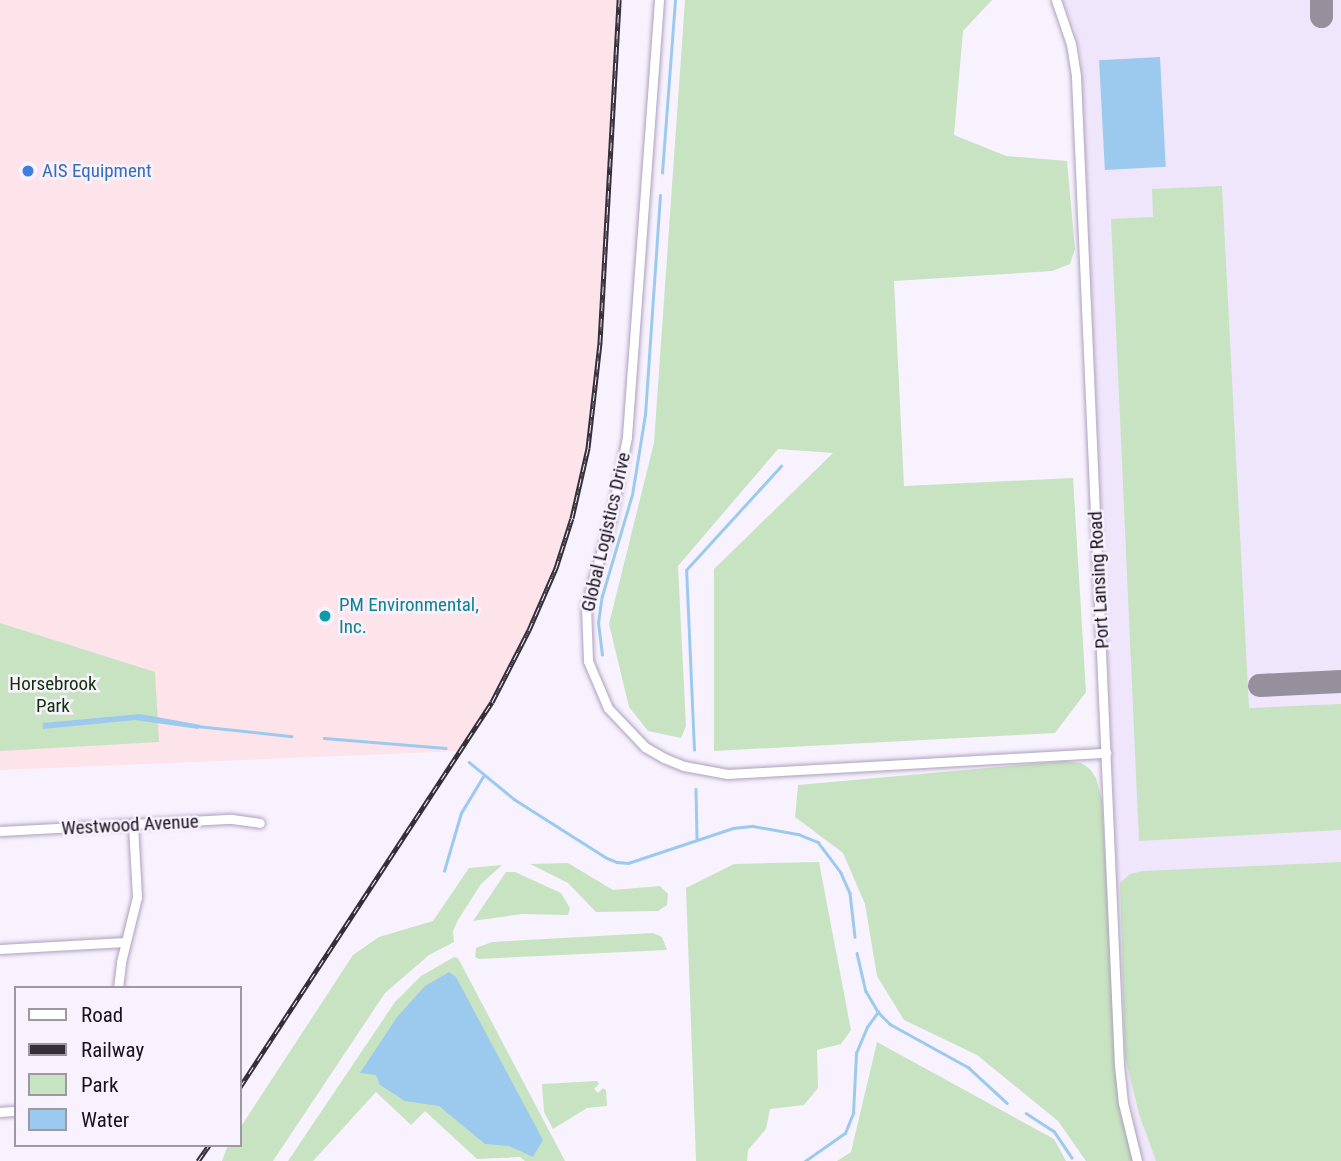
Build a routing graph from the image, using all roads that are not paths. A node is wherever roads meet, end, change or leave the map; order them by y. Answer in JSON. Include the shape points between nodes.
{"nodes":[{"id":1,"x":659,"y":0,"type":"edge"},
{"id":2,"x":1056,"y":0,"type":"edge"},
{"id":3,"x":1106,"y":753,"type":"junction"},
{"id":4,"x":260,"y":823,"type":"dead end"},
{"id":5,"x":133,"y":825,"type":"junction"},
{"id":6,"x":0,"y":831,"type":"edge"},
{"id":7,"x":125,"y":942,"type":"junction"},
{"id":8,"x":0,"y":949,"type":"edge"},
{"id":9,"x":118,"y":986,"type":"edge"},
{"id":10,"x":1137,"y":1161,"type":"edge"}],
"edges":[{"from":1,"to":3,"type":"street","name":"Global Logistics Drive","via":[[627,437],[611,518],[586,606],[588,661],[608,708],[638,740],[664,758],[727,774]]},
{"from":2,"to":3,"type":"street","name":"Port Lansing Road","via":[[1068,31],[1076,77]]},
{"from":3,"to":10,"type":"street","name":"Port Lansing Road","via":[[1119,1065]]},
{"from":4,"to":5,"type":"street","name":"Westwood Avenue","via":[[232,819]]},
{"from":5,"to":6,"type":"street","name":"Westwood Avenue"},
{"from":5,"to":7,"type":"street","via":[[137,897]]},
{"from":7,"to":8,"type":"street"},
{"from":7,"to":9,"type":"street"}]}
